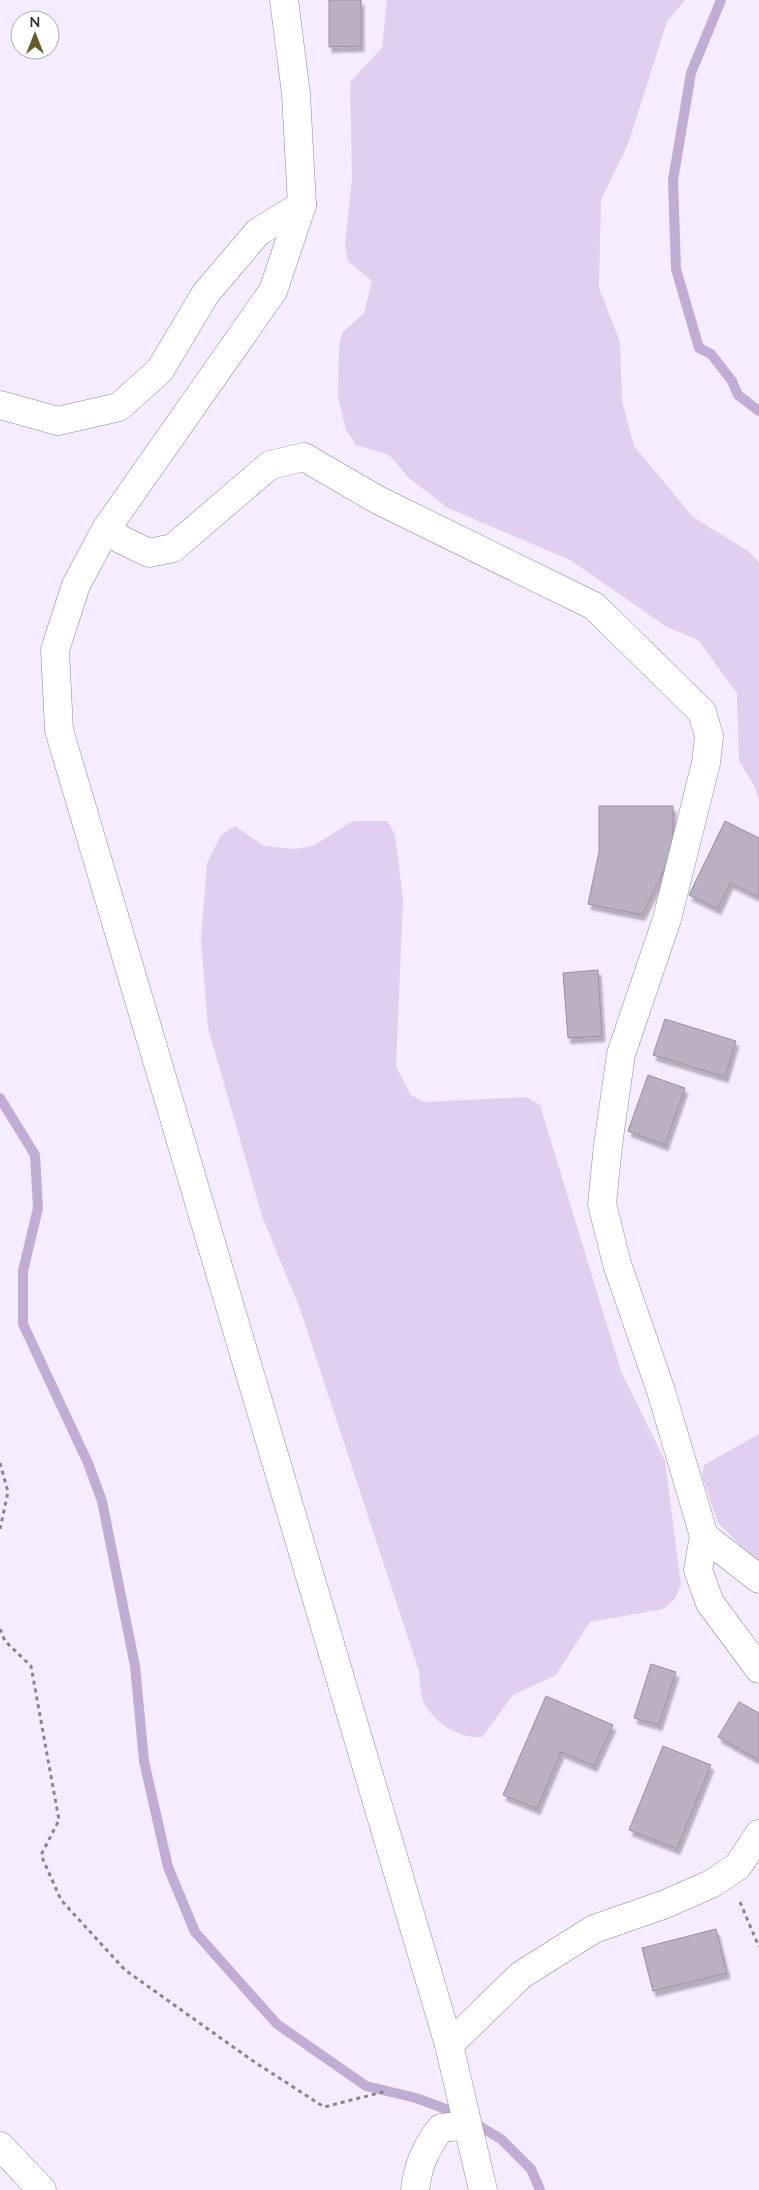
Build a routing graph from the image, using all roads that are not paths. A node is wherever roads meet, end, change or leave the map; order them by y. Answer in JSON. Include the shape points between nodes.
{"nodes":[{"id":1,"x":284,"y":0,"type":"edge"},
{"id":2,"x":302,"y":205,"type":"junction"},
{"id":3,"x":0,"y":405,"type":"edge"},
{"id":4,"x":106,"y":529,"type":"junction"},
{"id":5,"x":704,"y":1536,"type":"junction"},
{"id":6,"x":759,"y":1579,"type":"edge"},
{"id":7,"x":759,"y":1669,"type":"edge"},
{"id":8,"x":759,"y":1834,"type":"edge"},
{"id":9,"x":448,"y":2045,"type":"junction"},
{"id":10,"x":467,"y":2125,"type":"junction"},
{"id":11,"x":0,"y":2146,"type":"edge"},
{"id":12,"x":42,"y":2190,"type":"edge"},
{"id":13,"x":415,"y":2190,"type":"edge"},
{"id":14,"x":483,"y":2190,"type":"edge"}],
"edges":[{"from":1,"to":2,"type":"street","via":[[296,94]]},
{"from":2,"to":3,"type":"street","via":[[258,232],[206,293],[160,370],[119,407],[58,421]]},
{"from":2,"to":4,"type":"street","via":[[274,291]]},
{"from":4,"to":5,"type":"street","via":[[149,553],[173,548],[270,465],[304,457],[378,500],[594,606],[702,712],[709,736],[706,763],[667,919],[621,1054],[602,1204],[617,1264],[661,1391]]},
{"from":4,"to":9,"type":"street","via":[[76,585],[55,650],[59,730]]},
{"from":5,"to":6,"type":"street"},
{"from":5,"to":7,"type":"street","via":[[698,1570],[710,1603]]},
{"from":8,"to":9,"type":"street","via":[[738,1866],[711,1884],[594,1929],[521,1975]]},
{"from":9,"to":10,"type":"street"},
{"from":10,"to":13,"type":"street","via":[[442,2128],[431,2141],[422,2157]]},
{"from":10,"to":14,"type":"street"},
{"from":11,"to":12,"type":"street"}]}
